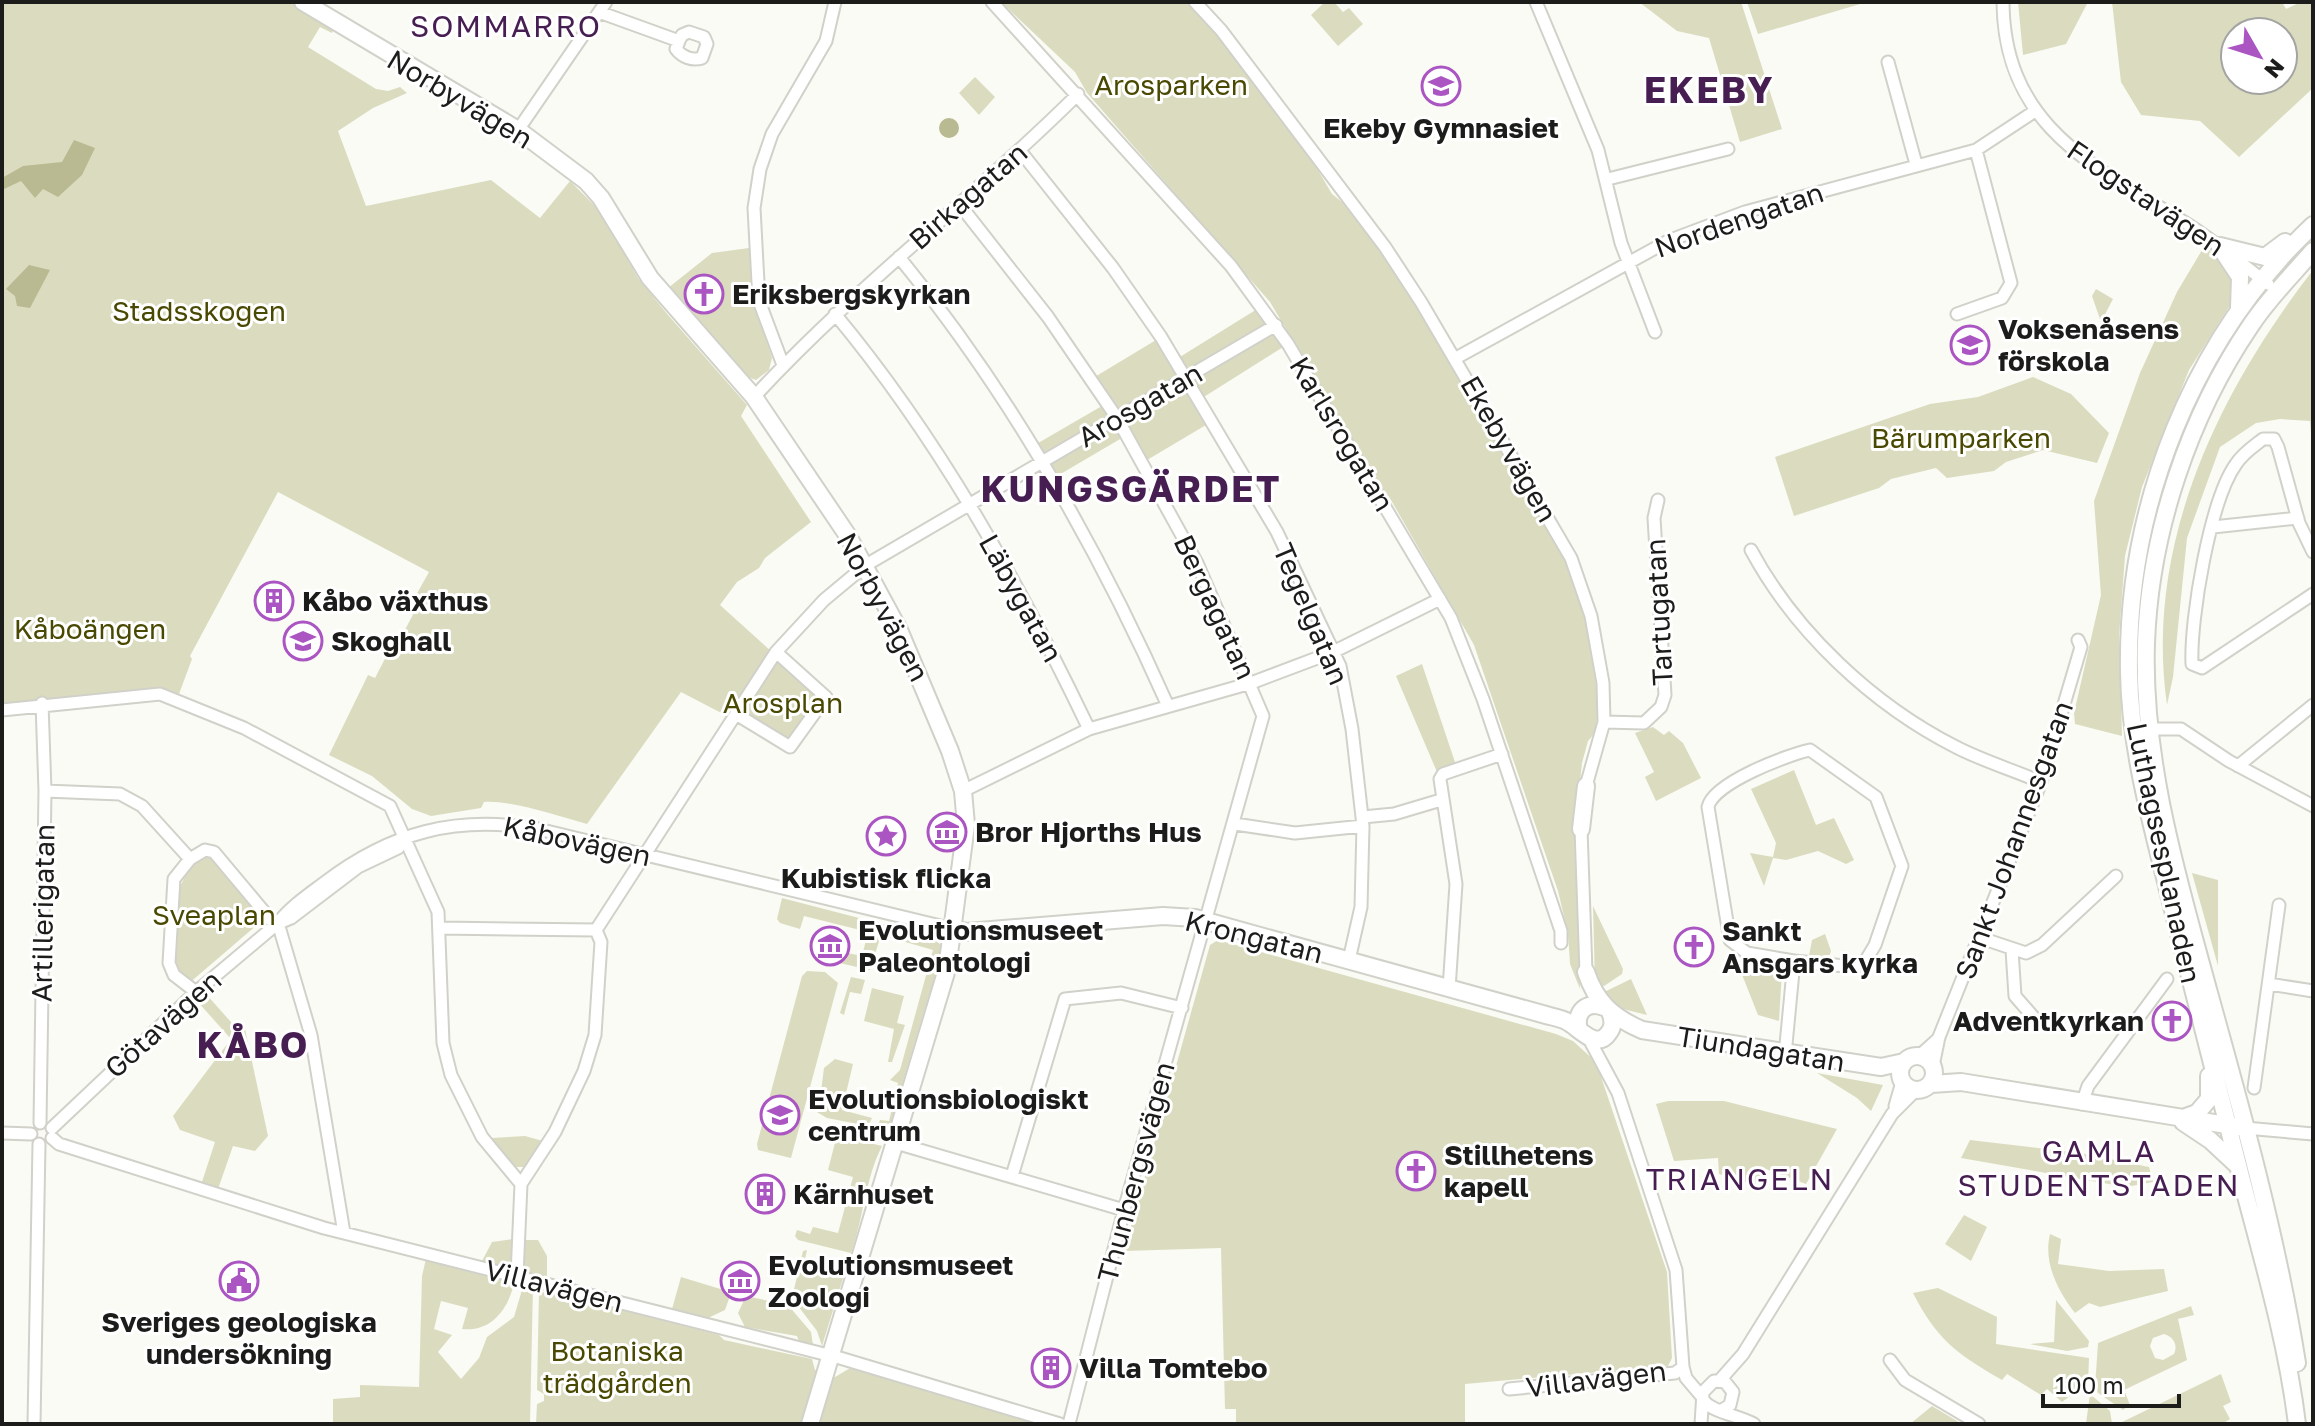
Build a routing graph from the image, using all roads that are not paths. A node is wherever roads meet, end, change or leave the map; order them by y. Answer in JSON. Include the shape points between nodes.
{"nodes":[{"id":1,"x":303,"y":2,"type":"edge"},
{"id":2,"x":835,"y":2,"type":"edge"},
{"id":3,"x":992,"y":2,"type":"edge"},
{"id":4,"x":1195,"y":2,"type":"edge"},
{"id":5,"x":1536,"y":2,"type":"edge"},
{"id":6,"x":2003,"y":2,"type":"edge"},
{"id":7,"x":603,"y":7,"type":"edge"},
{"id":8,"x":679,"y":41,"type":"dead end"},
{"id":9,"x":1888,"y":62,"type":"dead end"},
{"id":10,"x":1078,"y":94,"type":"junction"},
{"id":11,"x":2035,"y":111,"type":"junction"},
{"id":12,"x":518,"y":130,"type":"junction"},
{"id":13,"x":1728,"y":149,"type":"dead end"},
{"id":14,"x":1976,"y":150,"type":"junction"},
{"id":15,"x":1021,"y":152,"type":"junction"},
{"id":16,"x":1916,"y":164,"type":"junction"},
{"id":17,"x":1608,"y":179,"type":"junction"},
{"id":18,"x":960,"y":205,"type":"junction"},
{"id":19,"x":2313,"y":217,"type":"edge"},
{"id":20,"x":2313,"y":225,"type":"edge"},
{"id":21,"x":2220,"y":246,"type":"junction"},
{"id":22,"x":2313,"y":251,"type":"edge"},
{"id":23,"x":899,"y":257,"type":"junction"},
{"id":24,"x":1627,"y":260,"type":"junction"},
{"id":25,"x":2263,"y":280,"type":"junction"},
{"id":26,"x":2277,"y":291,"type":"junction"},
{"id":27,"x":835,"y":314,"type":"junction"},
{"id":28,"x":1957,"y":314,"type":"dead end"},
{"id":29,"x":2238,"y":314,"type":"junction"},
{"id":30,"x":1276,"y":325,"type":"junction"},
{"id":31,"x":1655,"y":332,"type":"dead end"},
{"id":32,"x":1456,"y":358,"type":"junction"},
{"id":33,"x":783,"y":365,"type":"junction"},
{"id":34,"x":1185,"y":379,"type":"junction"},
{"id":35,"x":754,"y":397,"type":"junction"},
{"id":36,"x":1117,"y":418,"type":"junction"},
{"id":37,"x":1042,"y":462,"type":"junction"},
{"id":38,"x":1658,"y":500,"type":"dead end"},
{"id":39,"x":969,"y":505,"type":"junction"},
{"id":40,"x":2298,"y":518,"type":"junction"},
{"id":41,"x":2213,"y":527,"type":"junction"},
{"id":42,"x":1751,"y":550,"type":"dead end"},
{"id":43,"x":2313,"y":552,"type":"edge"},
{"id":44,"x":866,"y":565,"type":"junction"},
{"id":45,"x":2313,"y":594,"type":"edge"},
{"id":46,"x":1440,"y":599,"type":"junction"},
{"id":47,"x":2078,"y":640,"type":"dead end"},
{"id":48,"x":776,"y":652,"type":"junction"},
{"id":49,"x":1333,"y":652,"type":"junction"},
{"id":50,"x":1251,"y":683,"type":"junction"},
{"id":51,"x":42,"y":703,"type":"junction"},
{"id":52,"x":2313,"y":705,"type":"edge"},
{"id":53,"x":1168,"y":706,"type":"junction"},
{"id":54,"x":2,"y":710,"type":"edge"},
{"id":55,"x":736,"y":714,"type":"junction"},
{"id":56,"x":1604,"y":722,"type":"junction"},
{"id":57,"x":1089,"y":729,"type":"junction"},
{"id":58,"x":2142,"y":729,"type":"junction"},
{"id":59,"x":1502,"y":754,"type":"junction"},
{"id":60,"x":2238,"y":766,"type":"junction"},
{"id":61,"x":2041,"y":782,"type":"junction"},
{"id":62,"x":1586,"y":786,"type":"joint"},
{"id":63,"x":45,"y":791,"type":"junction"},
{"id":64,"x":963,"y":791,"type":"junction"},
{"id":65,"x":1441,"y":800,"type":"junction"},
{"id":66,"x":2313,"y":806,"type":"edge"},
{"id":67,"x":1363,"y":822,"type":"junction"},
{"id":68,"x":1235,"y":824,"type":"junction"},
{"id":69,"x":1581,"y":829,"type":"joint"},
{"id":70,"x":407,"y":838,"type":"junction"},
{"id":71,"x":645,"y":855,"type":"junction"},
{"id":72,"x":190,"y":859,"type":"junction"},
{"id":73,"x":2116,"y":876,"type":"dead end"},
{"id":74,"x":2279,"y":905,"type":"dead end"},
{"id":75,"x":1206,"y":921,"type":"junction"},
{"id":76,"x":278,"y":923,"type":"junction"},
{"id":77,"x":439,"y":928,"type":"junction"},
{"id":78,"x":953,"y":929,"type":"junction"},
{"id":79,"x":596,"y":930,"type":"junction"},
{"id":80,"x":1981,"y":938,"type":"junction"},
{"id":81,"x":1561,"y":943,"type":"dead end"},
{"id":82,"x":2012,"y":950,"type":"junction"},
{"id":83,"x":1349,"y":960,"type":"junction"},
{"id":84,"x":1794,"y":961,"type":"junction"},
{"id":85,"x":1586,"y":972,"type":"junction"},
{"id":86,"x":2167,"y":979,"type":"dead end"},
{"id":87,"x":2269,"y":984,"type":"junction"},
{"id":88,"x":1449,"y":989,"type":"junction"},
{"id":89,"x":2313,"y":991,"type":"edge"},
{"id":90,"x":196,"y":992,"type":"junction"},
{"id":91,"x":1182,"y":1008,"type":"junction"},
{"id":92,"x":1607,"y":1009,"type":"junction"},
{"id":93,"x":1582,"y":1010,"type":"junction"},
{"id":94,"x":1546,"y":1015,"type":"junction"},
{"id":95,"x":2036,"y":1020,"type":"dead end"},
{"id":96,"x":1642,"y":1030,"type":"junction"},
{"id":97,"x":1584,"y":1034,"type":"junction"},
{"id":98,"x":1608,"y":1035,"type":"junction"},
{"id":99,"x":2206,"y":1038,"type":"junction"},
{"id":100,"x":1785,"y":1055,"type":"junction"},
{"id":101,"x":1607,"y":1068,"type":"junction"},
{"id":102,"x":1917,"y":1074,"type":"junction"},
{"id":103,"x":2254,"y":1088,"type":"dead end"},
{"id":104,"x":2082,"y":1104,"type":"junction"},
{"id":105,"x":2178,"y":1119,"type":"junction"},
{"id":106,"x":2237,"y":1127,"type":"junction"},
{"id":107,"x":48,"y":1130,"type":"junction"},
{"id":108,"x":2,"y":1133,"type":"edge"},
{"id":109,"x":2313,"y":1134,"type":"edge"},
{"id":110,"x":35,"y":1139,"type":"junction"},
{"id":111,"x":896,"y":1143,"type":"junction"},
{"id":112,"x":2238,"y":1166,"type":"junction"},
{"id":113,"x":1012,"y":1176,"type":"junction"},
{"id":114,"x":521,"y":1184,"type":"junction"},
{"id":115,"x":1124,"y":1210,"type":"junction"},
{"id":116,"x":344,"y":1233,"type":"junction"},
{"id":117,"x":517,"y":1276,"type":"junction"},
{"id":118,"x":1743,"y":1354,"type":"junction"},
{"id":119,"x":831,"y":1357,"type":"junction"},
{"id":120,"x":1890,"y":1360,"type":"dead end"},
{"id":121,"x":1683,"y":1367,"type":"junction"},
{"id":122,"x":1715,"y":1382,"type":"junction"},
{"id":123,"x":1509,"y":1389,"type":"dead end"},
{"id":124,"x":1732,"y":1391,"type":"junction"},
{"id":125,"x":1704,"y":1400,"type":"junction"},
{"id":126,"x":1720,"y":1410,"type":"junction"},
{"id":127,"x":1753,"y":1423,"type":"edge"},
{"id":128,"x":34,"y":1424,"type":"edge"},
{"id":129,"x":810,"y":1424,"type":"edge"},
{"id":130,"x":1060,"y":1424,"type":"edge"},
{"id":131,"x":1069,"y":1424,"type":"edge"},
{"id":132,"x":1701,"y":1424,"type":"edge"},
{"id":133,"x":1709,"y":1424,"type":"edge"},
{"id":134,"x":1979,"y":1424,"type":"edge"},
{"id":135,"x":2297,"y":1424,"type":"edge"},
{"id":136,"x":2307,"y":1424,"type":"edge"}],
"edges":[{"from":1,"to":12,"type":"street","name":"Norbyvägen"},
{"from":2,"to":33,"type":"street","via":[[826,41],[772,134],[754,208],[759,301]]},
{"from":3,"to":10,"type":"street","name":"Karlsrogatan"},
{"from":4,"to":32,"type":"street","name":"Ekebyvägen","via":[[1385,247]]},
{"from":5,"to":17,"type":"street"},
{"from":6,"to":11,"type":"street","name":"Flogstavägen","via":[[2012,65]]},
{"from":7,"to":8,"type":"street"},
{"from":7,"to":12,"type":"street"},
{"from":9,"to":16,"type":"street"},
{"from":10,"to":15,"type":"street","name":"Birkagatan"},
{"from":10,"to":30,"type":"street","name":"Karlsrogatan","via":[[1231,266]]},
{"from":11,"to":14,"type":"street","name":"Nordengatan"},
{"from":11,"to":21,"type":"street","name":"Flogstavägen","via":[[2080,158]]},
{"from":12,"to":35,"type":"street","name":"Norbyvägen","via":[[586,181],[662,294]]},
{"from":13,"to":17,"type":"street"},
{"from":14,"to":16,"type":"street","name":"Nordengatan"},
{"from":14,"to":28,"type":"street","via":[[2011,283],[2002,298]]},
{"from":15,"to":18,"type":"street","name":"Birkagatan"},
{"from":15,"to":34,"type":"street","name":"Tegelgatan","via":[[1113,268]]},
{"from":16,"to":24,"type":"street","name":"Nordengatan","via":[[1711,223]]},
{"from":17,"to":24,"type":"street"},
{"from":18,"to":23,"type":"street","name":"Birkagatan"},
{"from":18,"to":36,"type":"street","name":"Bergagatan","via":[[1048,317]]},
{"from":19,"to":21,"type":"street","via":[[2265,257]]},
{"from":20,"to":25,"type":"street","name":"Luthagsesplanaden"},
{"from":21,"to":25,"type":"street","name":"Flogstavägen"},
{"from":21,"to":29,"type":"street","via":[[2240,277]]},
{"from":22,"to":26,"type":"street","name":"Luthagsesplanaden"},
{"from":23,"to":27,"type":"street","name":"Birkagatan"},
{"from":23,"to":37,"type":"street","via":[[982,366]]},
{"from":24,"to":31,"type":"street"},
{"from":24,"to":32,"type":"street","name":"Nordengatan"},
{"from":25,"to":26,"type":"street","name":"Flogstavägen"},
{"from":25,"to":29,"type":"street","name":"Luthagsesplanaden"},
{"from":26,"to":58,"type":"street","name":"Luthagsesplanaden","via":[[2224,368],[2179,473],[2154,567]]},
{"from":27,"to":33,"type":"street","name":"Birkagatan"},
{"from":27,"to":39,"type":"street","name":"Läbygatan","via":[[883,374]]},
{"from":29,"to":58,"type":"street","name":"Luthagsesplanaden","via":[[2185,405],[2160,466],[2135,564],[2129,673]]},
{"from":30,"to":34,"type":"street","name":"Arosgatan"},
{"from":30,"to":46,"type":"street","name":"Karlsrogatan"},
{"from":32,"to":56,"type":"street","name":"Ekebyvägen","via":[[1571,558],[1597,642]]},
{"from":33,"to":35,"type":"street","name":"Birkagatan"},
{"from":34,"to":36,"type":"street","name":"Arosgatan"},
{"from":34,"to":49,"type":"street","name":"Tegelgatan","via":[[1277,532]]},
{"from":35,"to":44,"type":"street","name":"Norbyvägen"},
{"from":36,"to":37,"type":"street","name":"Arosgatan"},
{"from":36,"to":50,"type":"street","name":"Bergagatan","via":[[1197,563]]},
{"from":37,"to":39,"type":"street","name":"Arosgatan"},
{"from":37,"to":53,"type":"street","via":[[1119,597]]},
{"from":38,"to":56,"type":"street","name":"Tartugatan","via":[[1654,518],[1665,695],[1644,723]]},
{"from":39,"to":44,"type":"street","name":"Arosgatan"},
{"from":39,"to":57,"type":"street","name":"Läbygatan","via":[[1046,638]]},
{"from":40,"to":41,"type":"street"},
{"from":40,"to":41,"type":"street","via":[[2278,447],[2269,438],[2236,463]]},
{"from":40,"to":43,"type":"street"},
{"from":41,"to":45,"type":"street","via":[[2192,631],[2192,664],[2197,668]]},
{"from":42,"to":61,"type":"street","via":[[1790,609],[1873,693],[1958,748]]},
{"from":44,"to":48,"type":"street","name":"Arosgatan"},
{"from":44,"to":64,"type":"street","name":"Norbyvägen","via":[[926,689]]},
{"from":46,"to":49,"type":"street"},
{"from":46,"to":59,"type":"street","name":"Karlsrogatan","via":[[1464,648]]},
{"from":47,"to":61,"type":"street","name":"Sankt Johannesgatan","via":[[2081,647]]},
{"from":48,"to":55,"type":"street","name":"Arosgatan"},
{"from":48,"to":55,"type":"street","via":[[826,697],[790,747]]},
{"from":49,"to":50,"type":"street"},
{"from":49,"to":67,"type":"street","name":"Tegelgatan","via":[[1352,729]]},
{"from":50,"to":53,"type":"street"},
{"from":50,"to":68,"type":"street","name":"Bergagatan","via":[[1263,716]]},
{"from":51,"to":54,"type":"street"},
{"from":51,"to":63,"type":"street","name":"Artillerigatan"},
{"from":51,"to":70,"type":"street","via":[[144,693],[177,699],[382,801],[396,814]]},
{"from":52,"to":60,"type":"street"},
{"from":53,"to":57,"type":"street"},
{"from":55,"to":71,"type":"street","name":"Arosgatan"},
{"from":56,"to":62,"type":"street","name":"Ekebyvägen"},
{"from":57,"to":64,"type":"street"},
{"from":58,"to":60,"type":"street","via":[[2181,729]]},
{"from":58,"to":99,"type":"street","name":"Luthagsesplanaden","via":[[2150,817]]},
{"from":58,"to":106,"type":"street","name":"Luthagsesplanaden"},
{"from":59,"to":65,"type":"street","via":[[1443,774]]},
{"from":59,"to":81,"type":"street","name":"Karlsrogatan"},
{"from":60,"to":66,"type":"street"},
{"from":61,"to":80,"type":"street","name":"Sankt Johannesgatan"},
{"from":62,"to":69,"type":"street","name":"Ekebyvägen"},
{"from":63,"to":72,"type":"street","via":[[120,794],[142,806]]},
{"from":63,"to":107,"type":"street","name":"Artillerigatan"},
{"from":64,"to":78,"type":"street","name":"Norbyvägen","via":[[966,825]]},
{"from":65,"to":67,"type":"street"},
{"from":65,"to":88,"type":"street","via":[[1456,884]]},
{"from":67,"to":68,"type":"street","via":[[1295,833]]},
{"from":67,"to":83,"type":"street","name":"Tegelgatan","via":[[1361,907]]},
{"from":68,"to":75,"type":"street","name":"Bergagatan"},
{"from":69,"to":85,"type":"street","name":"Ekebyvägen"},
{"from":70,"to":71,"type":"street","name":"Kåbovägen","via":[[446,825],[484,822]]},
{"from":70,"to":76,"type":"street","name":"Götavägen"},
{"from":70,"to":77,"type":"street","via":[[438,912]]},
{"from":71,"to":78,"type":"street","name":"Kåbovägen"},
{"from":71,"to":79,"type":"street","name":"Arosgatan"},
{"from":72,"to":76,"type":"street","via":[[205,850],[214,852]]},
{"from":72,"to":90,"type":"street","via":[[174,879],[169,963],[174,975]]},
{"from":73,"to":82,"type":"street","via":[[2042,945],[2026,953]]},
{"from":74,"to":87,"type":"street"},
{"from":75,"to":78,"type":"street","name":"Krongatan","via":[[1163,916]]},
{"from":75,"to":83,"type":"street","name":"Krongatan"},
{"from":75,"to":91,"type":"street","name":"Thunbergsvägen"},
{"from":76,"to":90,"type":"street","name":"Götavägen"},
{"from":76,"to":116,"type":"street","via":[[311,1035]]},
{"from":77,"to":79,"type":"street"},
{"from":77,"to":114,"type":"street","via":[[440,1008],[451,1075],[482,1137]]},
{"from":78,"to":111,"type":"street","name":"Norbyvägen","via":[[947,969]]},
{"from":79,"to":114,"type":"street","via":[[601,942],[595,1035],[569,1105]]},
{"from":80,"to":82,"type":"street"},
{"from":80,"to":102,"type":"street","name":"Sankt Johannesgatan","via":[[1939,1037]]},
{"from":82,"to":95,"type":"street","via":[[2015,996]]},
{"from":83,"to":88,"type":"street","name":"Krongatan"},
{"from":84,"to":84,"type":"street","via":[[1863,965],[1902,866],[1876,797],[1810,750],[1728,785],[1713,795],[1708,807],[1730,940],[1749,954]]},
{"from":84,"to":100,"type":"street"},
{"from":85,"to":92,"type":"street","name":"Ekebyvägen"},
{"from":85,"to":93,"type":"street","name":"Ekebyvägen"},
{"from":86,"to":104,"type":"street","via":[[2088,1086]]},
{"from":87,"to":89,"type":"street"},
{"from":87,"to":103,"type":"street"},
{"from":88,"to":94,"type":"street","name":"Krongatan"},
{"from":90,"to":107,"type":"street","name":"Götavägen"},
{"from":91,"to":113,"type":"street","via":[[1121,993],[1065,999]]},
{"from":91,"to":115,"type":"street","name":"Thunbergsvägen"},
{"from":92,"to":93,"type":"street","via":[[1594,1004]]},
{"from":92,"to":96,"type":"street","name":"Tiundagatan"},
{"from":92,"to":98,"type":"street","via":[[1613,1027]]},
{"from":93,"to":94,"type":"street","name":"Krongatan"},
{"from":93,"to":97,"type":"street"},
{"from":94,"to":97,"type":"street","name":"Krongatan"},
{"from":96,"to":98,"type":"street","name":"Tiundagatan"},
{"from":96,"to":100,"type":"street","name":"Tiundagatan"},
{"from":97,"to":98,"type":"street"},
{"from":97,"to":101,"type":"street"},
{"from":98,"to":101,"type":"street"},
{"from":99,"to":105,"type":"street","via":[[2209,1099],[2197,1113]]},
{"from":99,"to":106,"type":"street","name":"Luthagsesplanaden"},
{"from":100,"to":102,"type":"street","name":"Tiundagatan"},
{"from":101,"to":121,"type":"street","via":[[1676,1270]]},
{"from":102,"to":104,"type":"street","name":"Tiundagatan"},
{"from":102,"to":118,"type":"street"},
{"from":104,"to":105,"type":"street","name":"Tiundagatan"},
{"from":105,"to":106,"type":"street","name":"Tiundagatan"},
{"from":105,"to":112,"type":"street"},
{"from":106,"to":109,"type":"street","name":"Tiundagatan"},
{"from":106,"to":112,"type":"street","name":"Luthagsesplanaden"},
{"from":106,"to":136,"type":"street","name":"Luthagsesplanaden","via":[[2270,1227]]},
{"from":107,"to":110,"type":"street"},
{"from":107,"to":110,"type":"street"},
{"from":107,"to":116,"type":"street","name":"Villavägen","via":[[59,1144]]},
{"from":108,"to":110,"type":"street"},
{"from":110,"to":128,"type":"street"},
{"from":111,"to":113,"type":"street"},
{"from":111,"to":119,"type":"street","name":"Norbyvägen"},
{"from":112,"to":135,"type":"street","name":"Luthagsesplanaden"},
{"from":113,"to":115,"type":"street"},
{"from":114,"to":117,"type":"street"},
{"from":115,"to":131,"type":"street","name":"Thunbergsvägen"},
{"from":116,"to":117,"type":"street","name":"Villavägen"},
{"from":117,"to":119,"type":"street","name":"Villavägen"},
{"from":118,"to":122,"type":"street"},
{"from":118,"to":124,"type":"street"},
{"from":119,"to":129,"type":"street","name":"Norbyvägen"},
{"from":119,"to":130,"type":"street","name":"Villavägen"},
{"from":120,"to":134,"type":"street","via":[[1905,1380]]},
{"from":121,"to":122,"type":"street"},
{"from":121,"to":123,"type":"street","name":"Villavägen","via":[[1675,1373]]},
{"from":121,"to":125,"type":"street"},
{"from":122,"to":124,"type":"street"},
{"from":122,"to":125,"type":"street"},
{"from":124,"to":126,"type":"street","via":[[1730,1405]]},
{"from":124,"to":127,"type":"street"},
{"from":125,"to":126,"type":"street"},
{"from":125,"to":132,"type":"street"},
{"from":126,"to":127,"type":"street"},
{"from":126,"to":133,"type":"street"}]}
